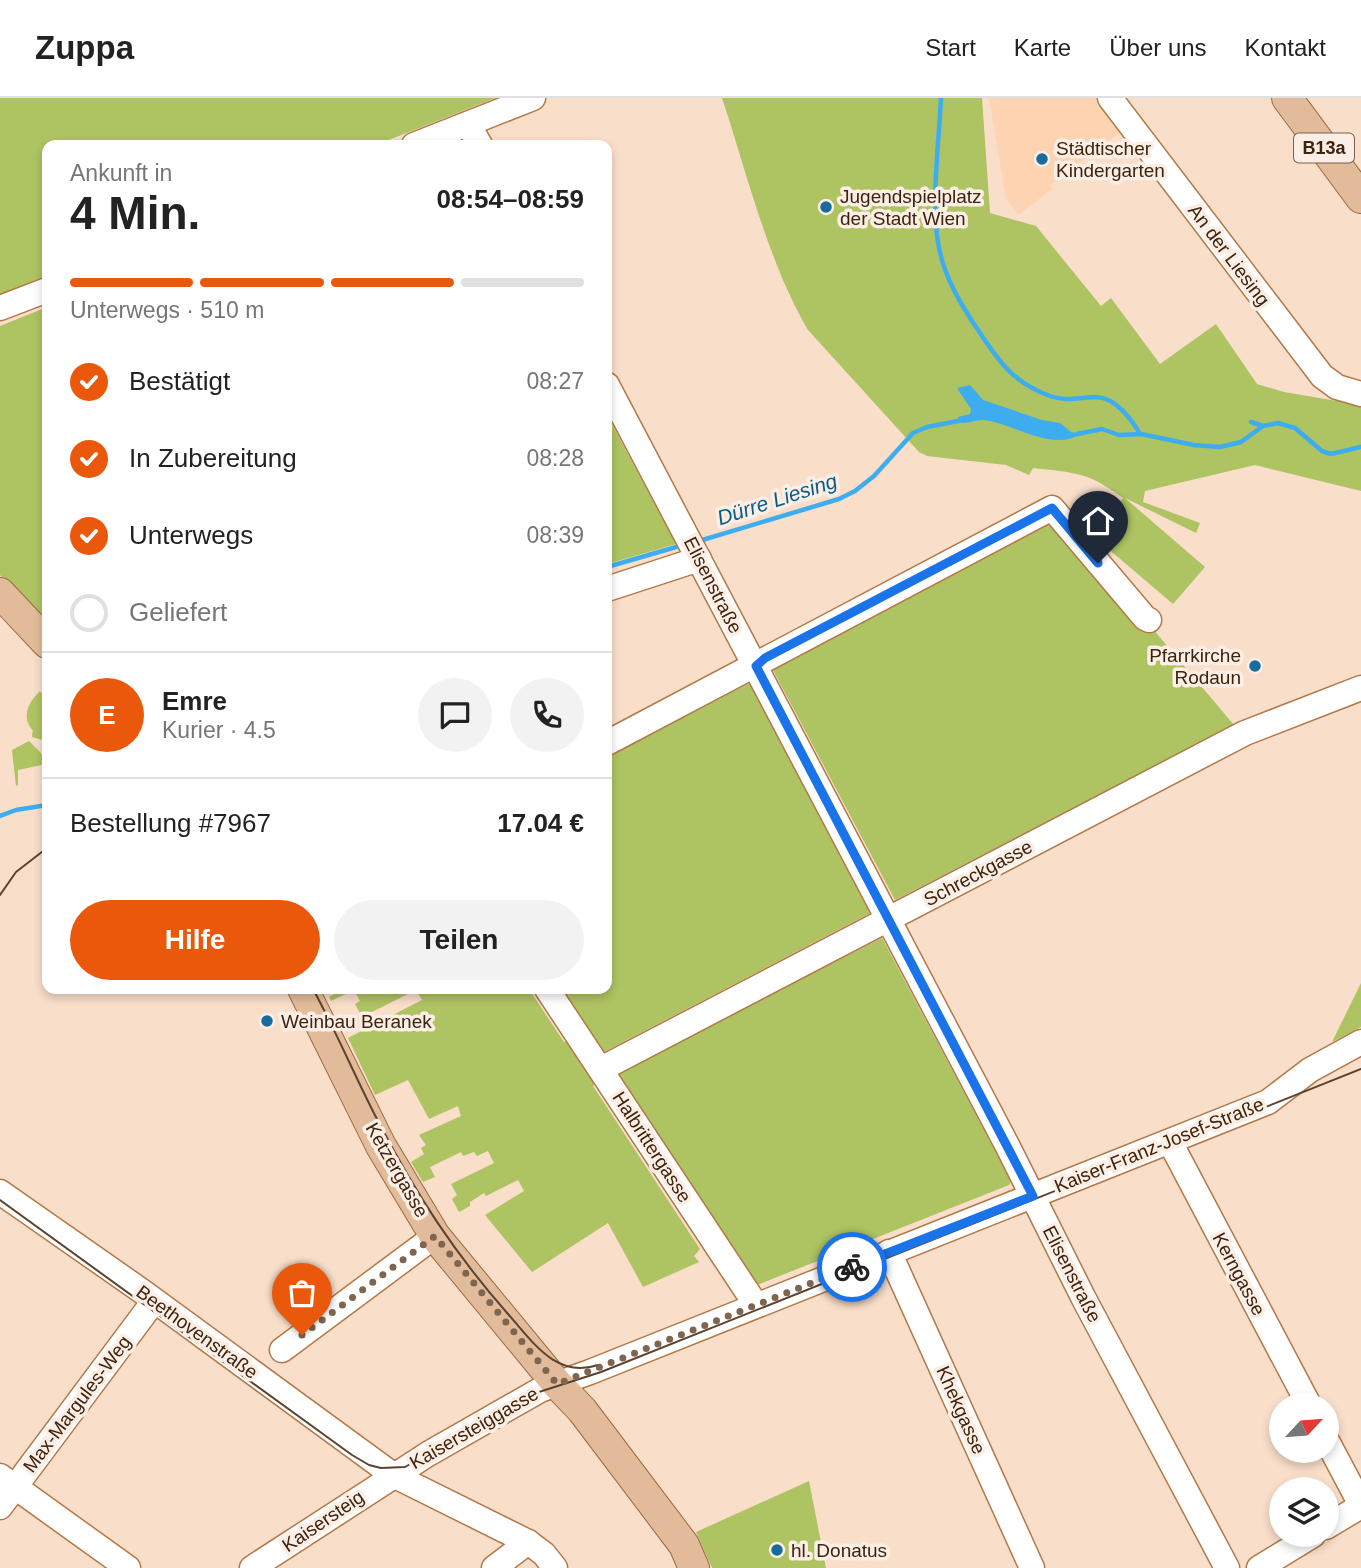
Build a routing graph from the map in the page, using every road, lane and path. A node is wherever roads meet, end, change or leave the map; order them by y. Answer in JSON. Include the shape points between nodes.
{"nodes":[{"id":1,"x":533,"y":98,"type":"edge"},
{"id":2,"x":1110,"y":98,"type":"edge"},
{"id":3,"x":1287,"y":98,"type":"edge"},
{"id":4,"x":474,"y":135,"type":"edge"},
{"id":5,"x":444,"y":140,"type":"edge"},
{"id":6,"x":1361,"y":198,"type":"edge"},
{"id":7,"x":42,"y":292,"type":"edge"},
{"id":8,"x":0,"y":309,"type":"edge"},
{"id":9,"x":612,"y":393,"type":"edge"},
{"id":10,"x":1361,"y":394,"type":"edge"},
{"id":11,"x":694,"y":549,"type":"junction"},
{"id":12,"x":612,"y":587,"type":"edge"},
{"id":13,"x":0,"y":593,"type":"edge"},
{"id":14,"x":1149,"y":620,"type":"dead end"},
{"id":15,"x":42,"y":631,"type":"edge"},
{"id":16,"x":756,"y":666,"type":"junction"},
{"id":17,"x":1361,"y":688,"type":"edge"},
{"id":18,"x":612,"y":740,"type":"edge"},
{"id":19,"x":889,"y":920,"type":"junction"},
{"id":20,"x":305,"y":994,"type":"edge"},
{"id":21,"x":550,"y":994,"type":"edge"},
{"id":22,"x":1361,"y":1042,"type":"edge"},
{"id":23,"x":601,"y":1069,"type":"junction"},
{"id":24,"x":1170,"y":1142,"type":"junction"},
{"id":25,"x":0,"y":1192,"type":"edge"},
{"id":26,"x":1033,"y":1196,"type":"junction"},
{"id":27,"x":435,"y":1236,"type":"junction"},
{"id":28,"x":889,"y":1252,"type":"junction"},
{"id":29,"x":154,"y":1301,"type":"junction"},
{"id":30,"x":756,"y":1306,"type":"junction"},
{"id":31,"x":282,"y":1350,"type":"dead end"},
{"id":32,"x":557,"y":1384,"type":"junction"},
{"id":33,"x":1303,"y":1393,"type":"edge"},
{"id":34,"x":1339,"y":1463,"type":"edge"},
{"id":35,"x":393,"y":1475,"type":"junction"},
{"id":36,"x":8,"y":1481,"type":"edge"},
{"id":37,"x":1361,"y":1505,"type":"edge"},
{"id":38,"x":0,"y":1507,"type":"edge"},
{"id":39,"x":1339,"y":1519,"type":"edge"},
{"id":40,"x":528,"y":1542,"type":"junction"},
{"id":41,"x":1293,"y":1547,"type":"edge"},
{"id":42,"x":128,"y":1568,"type":"edge"},
{"id":43,"x":252,"y":1568,"type":"edge"},
{"id":44,"x":494,"y":1568,"type":"edge"},
{"id":45,"x":555,"y":1568,"type":"edge"},
{"id":46,"x":694,"y":1568,"type":"edge"},
{"id":47,"x":1032,"y":1568,"type":"edge"},
{"id":48,"x":1227,"y":1568,"type":"edge"},
{"id":49,"x":1259,"y":1568,"type":"edge"}],
"edges":[{"from":1,"to":4,"type":"street"},
{"from":2,"to":10,"type":"street","name":"An der Liesing","via":[[1322,376],[1337,387]]},
{"from":3,"to":6,"type":"main road","number":"B13a"},
{"from":4,"to":5,"type":"street"},
{"from":7,"to":8,"type":"street"},
{"from":9,"to":11,"type":"street","name":"Elisenstraße"},
{"from":11,"to":12,"type":"street"},
{"from":11,"to":16,"type":"street","name":"Elisenstraße"},
{"from":13,"to":15,"type":"main road"},
{"from":14,"to":16,"type":"street","via":[[1052,508]]},
{"from":16,"to":18,"type":"street"},
{"from":16,"to":19,"type":"street","name":"Elisenstraße"},
{"from":17,"to":19,"type":"street","name":"Schreckgasse","via":[[1245,733]]},
{"from":19,"to":23,"type":"street","name":"Schreckgasse"},
{"from":19,"to":26,"type":"street","name":"Elisenstraße"},
{"from":20,"to":27,"type":"main road","name":"Ketzergasse","via":[[381,1146]]},
{"from":21,"to":23,"type":"street","name":"Halbrittergasse"},
{"from":22,"to":24,"type":"street","name":"Kaiser-Franz-Josef-Straße","via":[[1310,1070],[1268,1102]]},
{"from":23,"to":30,"type":"street","name":"Halbrittergasse"},
{"from":24,"to":26,"type":"street","name":"Kaiser-Franz-Josef-Straße"},
{"from":24,"to":33,"type":"street","name":"Kerngasse"},
{"from":25,"to":29,"type":"street","name":"Beethovenstraße"},
{"from":26,"to":28,"type":"street","name":"Kaiser-Franz-Josef-Straße"},
{"from":26,"to":48,"type":"street","name":"Elisenstraße"},
{"from":27,"to":31,"type":"street"},
{"from":27,"to":32,"type":"main road","name":"Ketzergasse"},
{"from":28,"to":30,"type":"street","name":"Kaiser-Franz-Josef-Straße"},
{"from":28,"to":47,"type":"street","name":"Khekgasse"},
{"from":29,"to":35,"type":"street","name":"Beethovenstraße"},
{"from":29,"to":36,"type":"street","name":"Max-Margules-Weg"},
{"from":30,"to":32,"type":"street","name":"Kaiser-Franz-Josef-Straße"},
{"from":32,"to":35,"type":"street","name":"Kaisersteiggasse"},
{"from":32,"to":46,"type":"main road","name":"Ketzergasse","via":[[582,1409],[684,1545]]},
{"from":34,"to":37,"type":"street"},
{"from":35,"to":40,"type":"street","name":"Beethovenstraße"},
{"from":35,"to":43,"type":"street","name":"Kaisersteig"},
{"from":36,"to":38,"type":"street","name":"Max-Margules-Weg"},
{"from":36,"to":42,"type":"street"},
{"from":37,"to":39,"type":"street"},
{"from":40,"to":44,"type":"street"},
{"from":40,"to":45,"type":"street","name":"Beethovenstraße"},
{"from":41,"to":49,"type":"street"}]}
